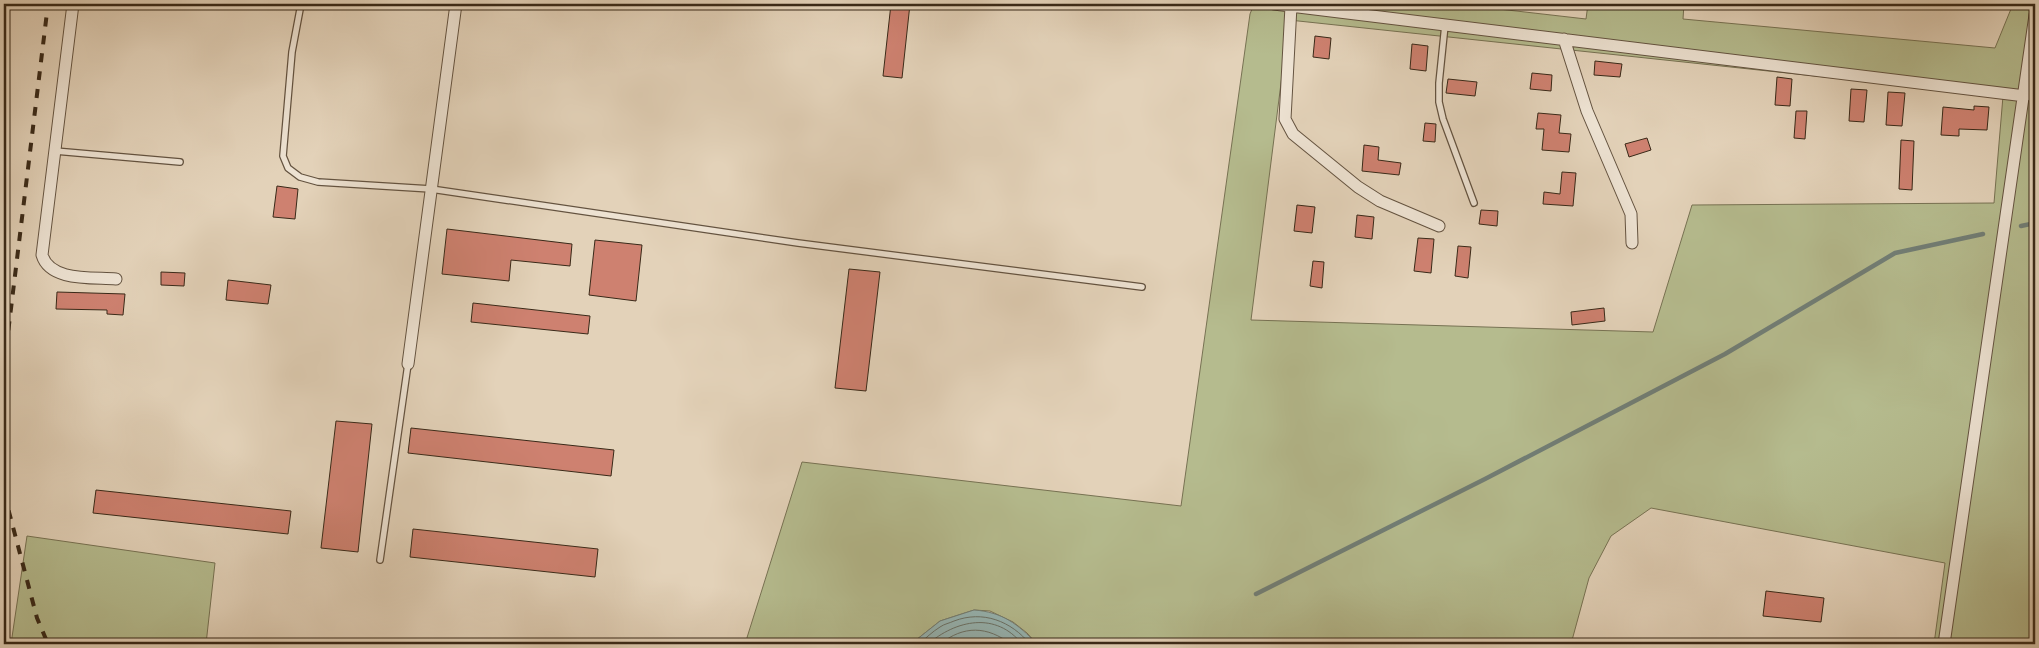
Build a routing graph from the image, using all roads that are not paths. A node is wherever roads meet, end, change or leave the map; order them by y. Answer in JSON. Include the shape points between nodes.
{"nodes":[{"id":1,"x":73,"y":4,"type":"edge"},
{"id":2,"x":301,"y":4,"type":"edge"},
{"id":3,"x":456,"y":4,"type":"edge"},
{"id":4,"x":1274,"y":4,"type":"edge"},
{"id":5,"x":1291,"y":6,"type":"junction"},
{"id":6,"x":1331,"y":7,"type":"edge"},
{"id":7,"x":2035,"y":15,"type":"edge"},
{"id":8,"x":1445,"y":24,"type":"junction"},
{"id":9,"x":1564,"y":39,"type":"junction"},
{"id":10,"x":2024,"y":96,"type":"junction"},
{"id":11,"x":55,"y":150,"type":"junction"},
{"id":12,"x":180,"y":162,"type":"dead end"},
{"id":13,"x":431,"y":189,"type":"junction"},
{"id":14,"x":1474,"y":203,"type":"dead end"},
{"id":15,"x":1439,"y":226,"type":"dead end"},
{"id":16,"x":1632,"y":243,"type":"dead end"},
{"id":17,"x":116,"y":279,"type":"dead end"},
{"id":18,"x":1142,"y":287,"type":"dead end"},
{"id":19,"x":408,"y":364,"type":"joint"},
{"id":20,"x":380,"y":560,"type":"dead end"},
{"id":21,"x":1944,"y":644,"type":"edge"}],
"edges":[{"from":1,"to":11,"type":"street"},
{"from":2,"to":13,"type":"lane","via":[[292,52],[283,156],[288,168],[300,177],[318,182]]},
{"from":3,"to":13,"type":"street"},
{"from":4,"to":5,"type":"street"},
{"from":5,"to":6,"type":"street"},
{"from":5,"to":15,"type":"street","via":[[1285,119],[1288,126],[1358,187],[1380,201]]},
{"from":6,"to":8,"type":"street"},
{"from":7,"to":10,"type":"street"},
{"from":8,"to":9,"type":"street"},
{"from":8,"to":14,"type":"lane","via":[[1440,102]]},
{"from":9,"to":10,"type":"street"},
{"from":9,"to":16,"type":"street","via":[[1587,111],[1631,214]]},
{"from":10,"to":21,"type":"street"},
{"from":11,"to":12,"type":"lane"},
{"from":11,"to":17,"type":"street","via":[[42,255],[44,264],[68,275]]},
{"from":13,"to":18,"type":"lane"},
{"from":13,"to":19,"type":"street"},
{"from":19,"to":20,"type":"lane"}]}
